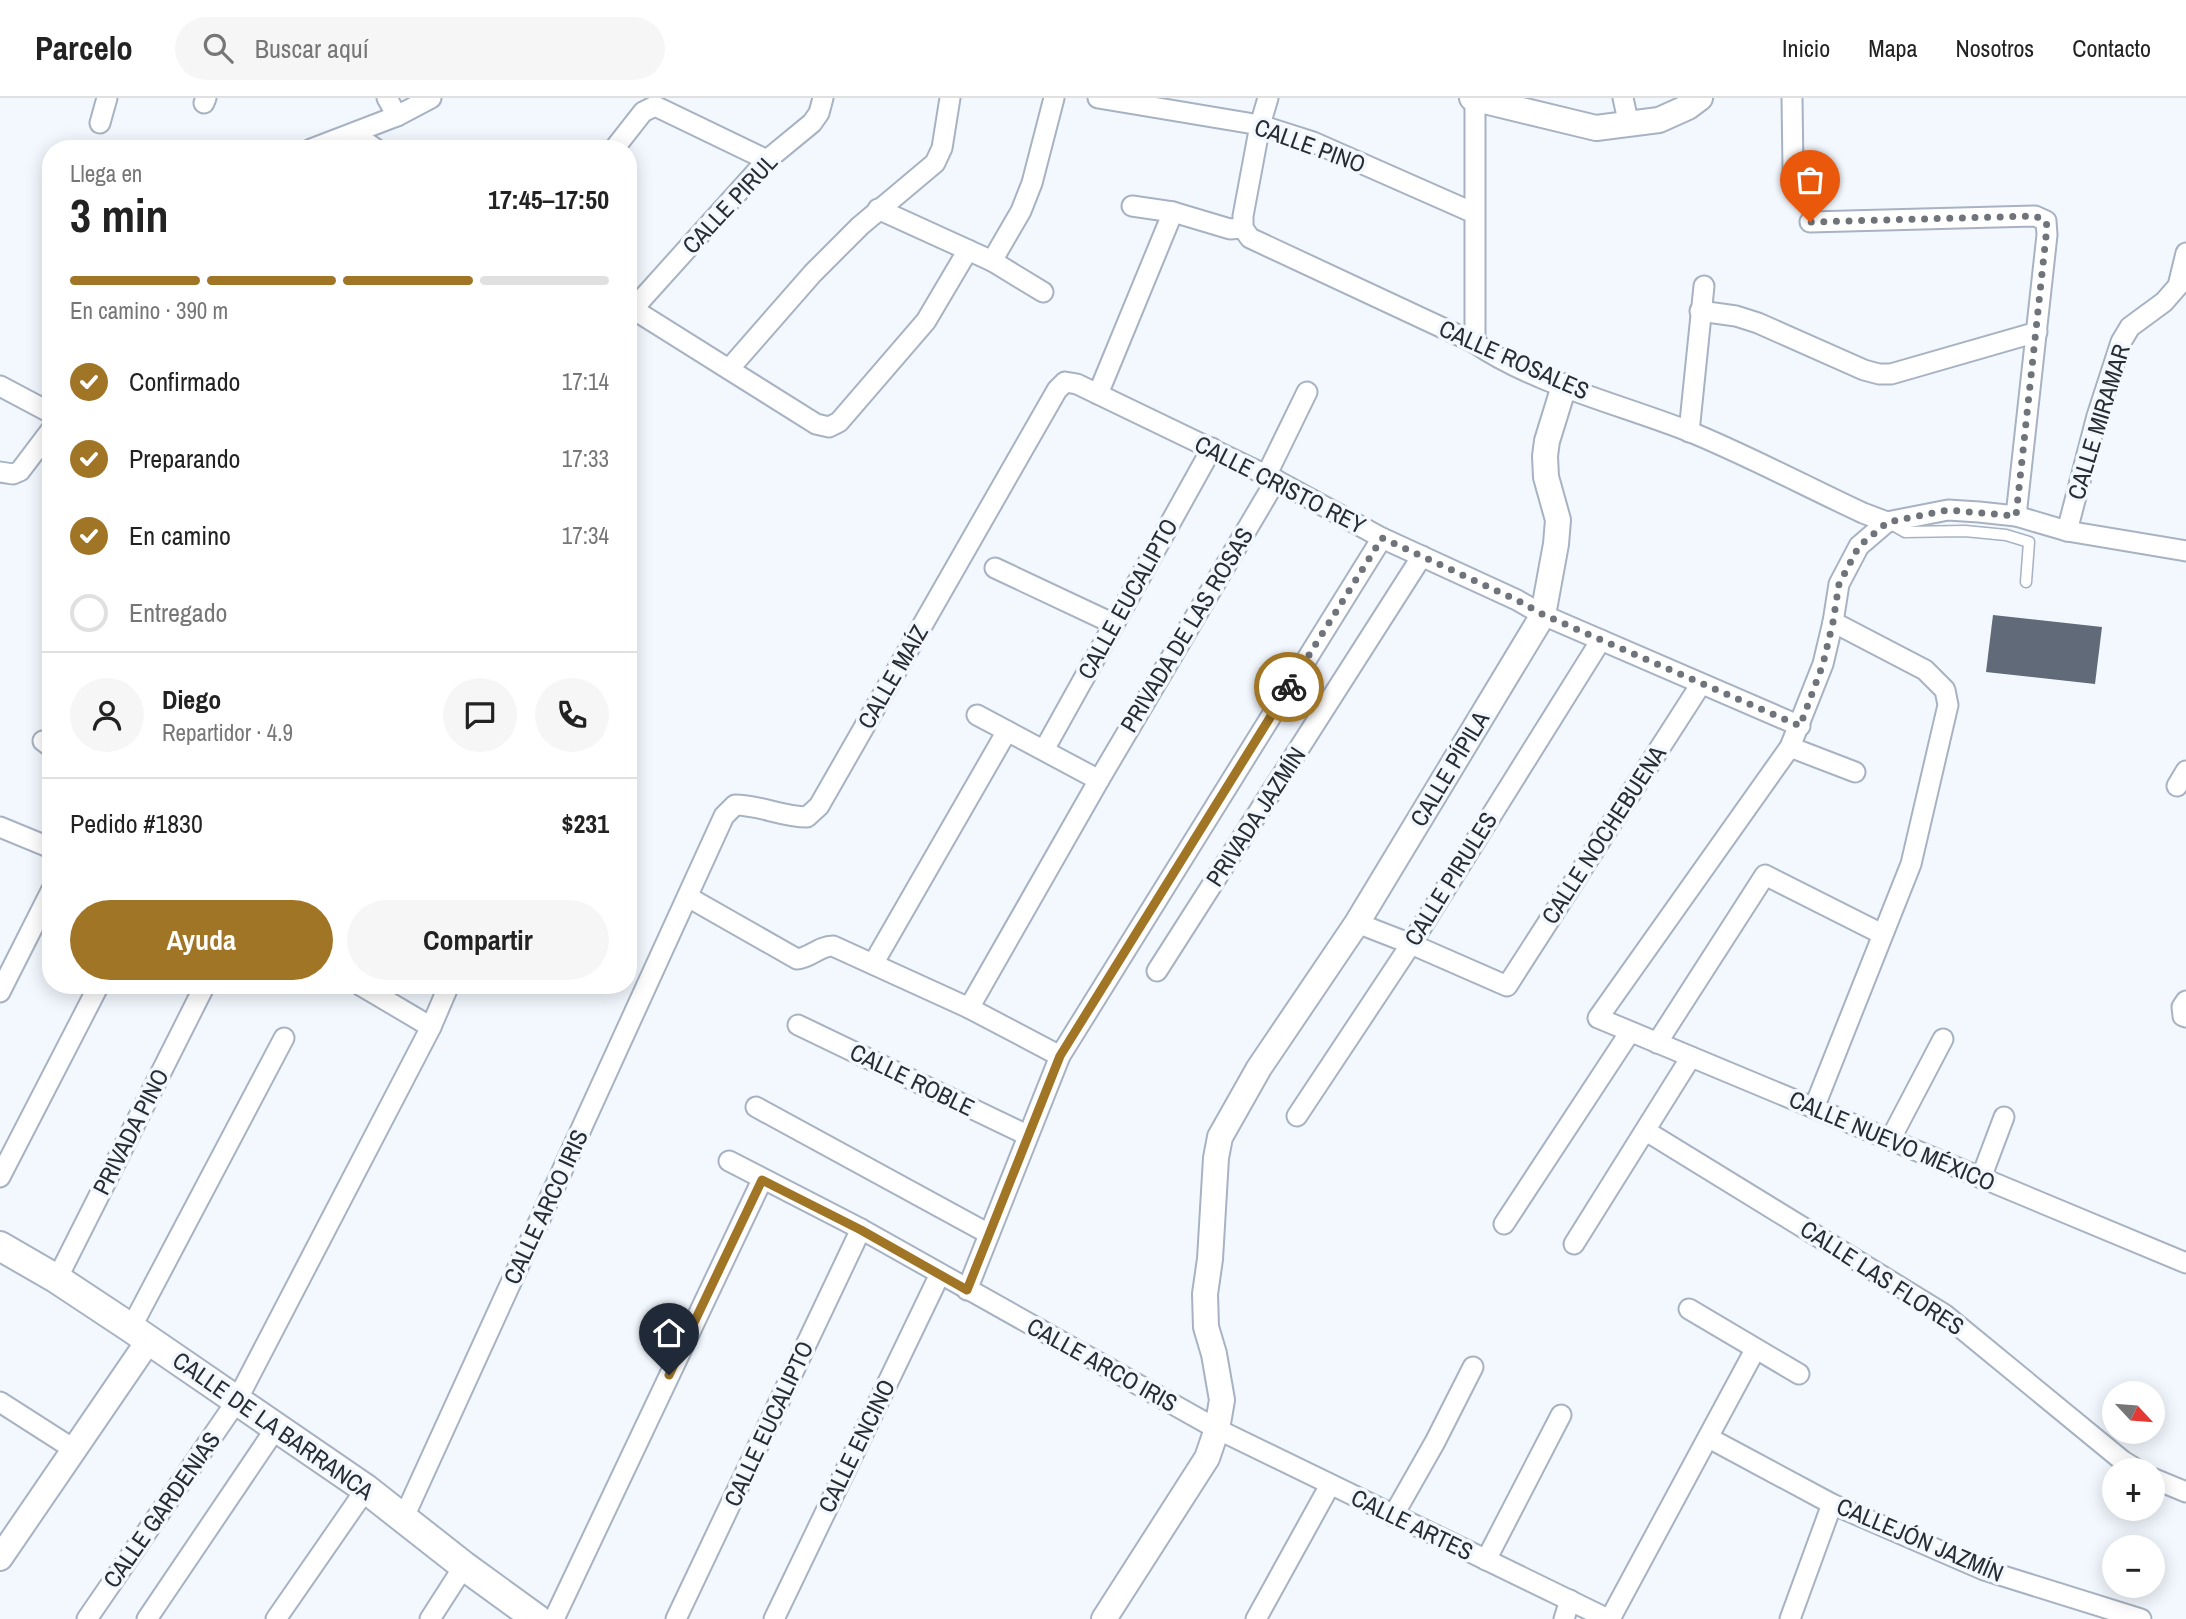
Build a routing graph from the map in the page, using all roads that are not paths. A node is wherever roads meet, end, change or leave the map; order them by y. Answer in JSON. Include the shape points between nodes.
{"nodes":[{"id":1,"x":107,"y":98,"type":"edge"},
{"id":2,"x":387,"y":98,"type":"edge"},
{"id":3,"x":432,"y":98,"type":"edge"},
{"id":4,"x":823,"y":98,"type":"edge"},
{"id":5,"x":950,"y":98,"type":"edge"},
{"id":6,"x":1054,"y":98,"type":"edge"},
{"id":7,"x":1098,"y":98,"type":"edge"},
{"id":8,"x":1268,"y":98,"type":"edge"},
{"id":9,"x":1474,"y":98,"type":"edge"},
{"id":10,"x":1623,"y":98,"type":"edge"},
{"id":11,"x":1700,"y":98,"type":"edge"},
{"id":12,"x":1792,"y":98,"type":"edge"},
{"id":13,"x":397,"y":116,"type":"junction"},
{"id":14,"x":100,"y":122,"type":"dead end"},
{"id":15,"x":1261,"y":125,"type":"junction"},
{"id":16,"x":1629,"y":125,"type":"junction"},
{"id":17,"x":354,"y":134,"type":"junction"},
{"id":18,"x":337,"y":140,"type":"edge"},
{"id":19,"x":363,"y":140,"type":"edge"},
{"id":20,"x":621,"y":140,"type":"edge"},
{"id":21,"x":767,"y":160,"type":"junction"},
{"id":22,"x":1793,"y":169,"type":"dead end"},
{"id":23,"x":1132,"y":206,"type":"dead end"},
{"id":24,"x":878,"y":209,"type":"junction"},
{"id":25,"x":1173,"y":212,"type":"junction"},
{"id":26,"x":1474,"y":213,"type":"junction"},
{"id":27,"x":1810,"y":222,"type":"dead end"},
{"id":28,"x":1243,"y":228,"type":"junction"},
{"id":29,"x":968,"y":250,"type":"junction"},
{"id":30,"x":2186,"y":260,"type":"edge"},
{"id":31,"x":992,"y":261,"type":"junction"},
{"id":32,"x":1704,"y":286,"type":"dead end"},
{"id":33,"x":1043,"y":292,"type":"dead end"},
{"id":34,"x":637,"y":301,"type":"edge"},
{"id":35,"x":1700,"y":311,"type":"junction"},
{"id":36,"x":637,"y":312,"type":"edge"},
{"id":37,"x":2037,"y":332,"type":"junction"},
{"id":38,"x":1475,"y":343,"type":"junction"},
{"id":39,"x":729,"y":369,"type":"junction"},
{"id":40,"x":1066,"y":382,"type":"joint"},
{"id":41,"x":0,"y":386,"type":"edge"},
{"id":42,"x":1564,"y":386,"type":"junction"},
{"id":43,"x":1307,"y":392,"type":"dead end"},
{"id":44,"x":1098,"y":394,"type":"junction"},
{"id":45,"x":42,"y":408,"type":"edge"},
{"id":46,"x":1689,"y":432,"type":"junction"},
{"id":47,"x":42,"y":442,"type":"edge"},
{"id":48,"x":1212,"y":448,"type":"junction"},
{"id":49,"x":0,"y":472,"type":"edge"},
{"id":50,"x":1271,"y":478,"type":"junction"},
{"id":51,"x":2016,"y":516,"type":"junction"},
{"id":52,"x":1888,"y":522,"type":"junction"},
{"id":53,"x":2067,"y":531,"type":"junction"},
{"id":54,"x":1382,"y":538,"type":"junction"},
{"id":55,"x":2186,"y":551,"type":"edge"},
{"id":56,"x":1422,"y":556,"type":"junction"},
{"id":57,"x":995,"y":568,"type":"dead end"},
{"id":58,"x":2026,"y":582,"type":"dead end"},
{"id":59,"x":1544,"y":615,"type":"junction"},
{"id":60,"x":1833,"y":622,"type":"junction"},
{"id":61,"x":1114,"y":624,"type":"junction"},
{"id":62,"x":1601,"y":640,"type":"junction"},
{"id":63,"x":1701,"y":684,"type":"junction"},
{"id":64,"x":977,"y":715,"type":"dead end"},
{"id":65,"x":1800,"y":726,"type":"junction"},
{"id":66,"x":1007,"y":731,"type":"junction"},
{"id":67,"x":1790,"y":747,"type":"junction"},
{"id":68,"x":1044,"y":750,"type":"junction"},
{"id":69,"x":1855,"y":772,"type":"dead end"},
{"id":70,"x":1099,"y":780,"type":"junction"},
{"id":71,"x":0,"y":827,"type":"edge"},
{"id":72,"x":42,"y":844,"type":"edge"},
{"id":73,"x":688,"y":897,"type":"junction"},
{"id":74,"x":42,"y":909,"type":"edge"},
{"id":75,"x":1357,"y":923,"type":"junction"},
{"id":76,"x":1882,"y":934,"type":"junction"},
{"id":77,"x":1411,"y":944,"type":"junction"},
{"id":78,"x":873,"y":964,"type":"junction"},
{"id":79,"x":1157,"y":971,"type":"dead end"},
{"id":80,"x":0,"y":992,"type":"edge"},
{"id":81,"x":94,"y":994,"type":"edge"},
{"id":82,"x":200,"y":994,"type":"edge"},
{"id":83,"x":375,"y":994,"type":"edge"},
{"id":84,"x":445,"y":994,"type":"edge"},
{"id":85,"x":2186,"y":1001,"type":"edge"},
{"id":86,"x":969,"y":1008,"type":"junction"},
{"id":87,"x":2186,"y":1017,"type":"edge"},
{"id":88,"x":798,"y":1025,"type":"dead end"},
{"id":89,"x":431,"y":1027,"type":"junction"},
{"id":90,"x":1630,"y":1032,"type":"junction"},
{"id":91,"x":284,"y":1038,"type":"dead end"},
{"id":92,"x":1942,"y":1039,"type":"dead end"},
{"id":93,"x":1657,"y":1043,"type":"junction"},
{"id":94,"x":1060,"y":1056,"type":"junction"},
{"id":95,"x":1691,"y":1057,"type":"junction"},
{"id":96,"x":756,"y":1107,"type":"dead end"},
{"id":97,"x":1814,"y":1108,"type":"junction"},
{"id":98,"x":1297,"y":1116,"type":"dead end"},
{"id":99,"x":2004,"y":1117,"type":"dead end"},
{"id":100,"x":1646,"y":1131,"type":"junction"},
{"id":101,"x":1027,"y":1135,"type":"junction"},
{"id":102,"x":1890,"y":1140,"type":"junction"},
{"id":103,"x":729,"y":1161,"type":"dead end"},
{"id":104,"x":0,"y":1177,"type":"edge"},
{"id":105,"x":1981,"y":1178,"type":"junction"},
{"id":106,"x":762,"y":1180,"type":"junction"},
{"id":107,"x":1504,"y":1224,"type":"dead end"},
{"id":108,"x":861,"y":1230,"type":"junction"},
{"id":109,"x":989,"y":1234,"type":"junction"},
{"id":110,"x":1574,"y":1244,"type":"dead end"},
{"id":111,"x":0,"y":1246,"type":"edge"},
{"id":112,"x":2186,"y":1263,"type":"edge"},
{"id":113,"x":940,"y":1274,"type":"junction"},
{"id":114,"x":57,"y":1279,"type":"junction"},
{"id":115,"x":967,"y":1290,"type":"junction"},
{"id":116,"x":1689,"y":1309,"type":"dead end"},
{"id":117,"x":140,"y":1334,"type":"junction"},
{"id":118,"x":1755,"y":1350,"type":"junction"},
{"id":119,"x":1473,"y":1367,"type":"dead end"},
{"id":120,"x":1799,"y":1374,"type":"dead end"},
{"id":121,"x":0,"y":1402,"type":"edge"},
{"id":122,"x":236,"y":1402,"type":"junction"},
{"id":123,"x":1561,"y":1415,"type":"dead end"},
{"id":124,"x":276,"y":1429,"type":"junction"},
{"id":125,"x":1217,"y":1429,"type":"junction"},
{"id":126,"x":1709,"y":1438,"type":"junction"},
{"id":127,"x":75,"y":1450,"type":"junction"},
{"id":128,"x":2119,"y":1458,"type":"edge"},
{"id":129,"x":2165,"y":1483,"type":"edge"},
{"id":130,"x":1331,"y":1485,"type":"junction"},
{"id":131,"x":366,"y":1489,"type":"junction"},
{"id":132,"x":2186,"y":1492,"type":"edge"},
{"id":133,"x":1832,"y":1504,"type":"junction"},
{"id":134,"x":1393,"y":1516,"type":"junction"},
{"id":135,"x":404,"y":1517,"type":"junction"},
{"id":136,"x":2,"y":1551,"type":"edge"},
{"id":137,"x":1486,"y":1560,"type":"junction"},
{"id":138,"x":464,"y":1566,"type":"junction"},
{"id":139,"x":1567,"y":1610,"type":"edge"},
{"id":140,"x":87,"y":1619,"type":"edge"},
{"id":141,"x":147,"y":1619,"type":"edge"},
{"id":142,"x":276,"y":1619,"type":"edge"},
{"id":143,"x":430,"y":1619,"type":"edge"},
{"id":144,"x":537,"y":1619,"type":"edge"},
{"id":145,"x":554,"y":1619,"type":"edge"},
{"id":146,"x":676,"y":1619,"type":"edge"},
{"id":147,"x":774,"y":1619,"type":"edge"},
{"id":148,"x":1104,"y":1619,"type":"edge"},
{"id":149,"x":1256,"y":1619,"type":"edge"},
{"id":150,"x":1609,"y":1619,"type":"edge"},
{"id":151,"x":1790,"y":1619,"type":"edge"},
{"id":152,"x":2141,"y":1619,"type":"edge"}],
"edges":[{"from":1,"to":14,"type":"street"},
{"from":2,"to":13,"type":"street"},
{"from":3,"to":13,"type":"street"},
{"from":4,"to":21,"type":"street","name":"CALLE PIRUL","via":[[812,124]]},
{"from":5,"to":24,"type":"street","via":[[942,148],[934,163]]},
{"from":6,"to":31,"type":"street","via":[[1032,183]]},
{"from":7,"to":15,"type":"street","name":"CALLE PINO"},
{"from":8,"to":15,"type":"street"},
{"from":9,"to":16,"type":"street","via":[[1596,128]]},
{"from":9,"to":26,"type":"street"},
{"from":10,"to":16,"type":"street"},
{"from":11,"to":16,"type":"street","via":[[1659,120]]},
{"from":12,"to":22,"type":"street"},
{"from":13,"to":17,"type":"street"},
{"from":15,"to":26,"type":"street","name":"CALLE PINO","via":[[1312,142]]},
{"from":15,"to":28,"type":"street"},
{"from":17,"to":18,"type":"street"},
{"from":17,"to":19,"type":"street"},
{"from":20,"to":21,"type":"street","via":[[643,112],[660,108]]},
{"from":21,"to":34,"type":"street","name":"CALLE PIRUL"},
{"from":23,"to":25,"type":"street"},
{"from":24,"to":29,"type":"street"},
{"from":24,"to":39,"type":"street","via":[[813,273]]},
{"from":25,"to":28,"type":"street","via":[[1230,229]]},
{"from":25,"to":44,"type":"street"},
{"from":26,"to":38,"type":"street"},
{"from":27,"to":37,"type":"street","via":[[2042,218],[2047,227]]},
{"from":28,"to":38,"type":"street","name":"CALLE ROSALES","via":[[1250,238]]},
{"from":29,"to":31,"type":"street"},
{"from":29,"to":39,"type":"street","via":[[926,321],[829,428]]},
{"from":30,"to":53,"type":"street","name":"CALLE MIRAMAR","via":[[2178,286],[2130,327],[2121,342],[2096,416]]},
{"from":31,"to":33,"type":"street"},
{"from":32,"to":35,"type":"street"},
{"from":35,"to":37,"type":"street","via":[[1758,323],[1879,374]]},
{"from":35,"to":46,"type":"street"},
{"from":36,"to":39,"type":"street"},
{"from":37,"to":51,"type":"street"},
{"from":38,"to":42,"type":"street","name":"CALLE ROSALES"},
{"from":40,"to":44,"type":"street","name":"CALLE CRISTO REY"},
{"from":40,"to":73,"type":"street","name":"CALLE MAÍZ","via":[[1057,390],[819,806],[807,817],[800,817],[735,805],[724,816]]},
{"from":41,"to":45,"type":"street"},
{"from":42,"to":46,"type":"street","name":"CALLE ROSALES"},
{"from":42,"to":59,"type":"street","via":[[1545,456],[1558,520]]},
{"from":43,"to":50,"type":"street","name":"PRIVADA DE LAS ROSAS"},
{"from":44,"to":48,"type":"street","name":"CALLE CRISTO REY"},
{"from":46,"to":52,"type":"street","name":"CALLE ROSALES"},
{"from":47,"to":49,"type":"street","via":[[20,471]]},
{"from":48,"to":50,"type":"street","name":"CALLE CRISTO REY"},
{"from":48,"to":61,"type":"street","name":"CALLE EUCALIPTO"},
{"from":50,"to":54,"type":"street","name":"CALLE CRISTO REY"},
{"from":50,"to":70,"type":"street","name":"PRIVADA DE LAS ROSAS"},
{"from":51,"to":52,"type":"street","via":[[1948,510]]},
{"from":51,"to":53,"type":"street"},
{"from":52,"to":58,"type":"lane","via":[[1905,532],[1965,531],[2029,542]]},
{"from":52,"to":60,"type":"street","via":[[1859,546],[1839,584]]},
{"from":53,"to":55,"type":"street"},
{"from":54,"to":56,"type":"street","name":"CALLE CRISTO REY"},
{"from":54,"to":94,"type":"street"},
{"from":56,"to":59,"type":"street","name":"CALLE CRISTO REY"},
{"from":56,"to":79,"type":"street","name":"PRIVADA JAZMÍN"},
{"from":57,"to":61,"type":"street"},
{"from":59,"to":62,"type":"street","name":"CALLE CRISTO REY"},
{"from":59,"to":75,"type":"street","name":"CALLE PÍPILA"},
{"from":60,"to":65,"type":"street"},
{"from":60,"to":76,"type":"street","via":[[1925,670],[1945,690],[1948,705],[1911,864]]},
{"from":61,"to":68,"type":"street","name":"CALLE EUCALIPTO"},
{"from":62,"to":63,"type":"street","name":"CALLE CRISTO REY"},
{"from":62,"to":77,"type":"street","name":"CALLE PIRULES"},
{"from":63,"to":65,"type":"street","name":"CALLE CRISTO REY"},
{"from":63,"to":77,"type":"street","name":"CALLE NOCHEBUENA","via":[[1507,986]]},
{"from":64,"to":66,"type":"street"},
{"from":65,"to":67,"type":"street"},
{"from":66,"to":68,"type":"street"},
{"from":66,"to":78,"type":"street"},
{"from":67,"to":69,"type":"street"},
{"from":67,"to":90,"type":"street","name":"CALLE NUEVO MÉXICO","via":[[1598,1018]]},
{"from":68,"to":70,"type":"street"},
{"from":70,"to":86,"type":"street"},
{"from":71,"to":72,"type":"street"},
{"from":73,"to":78,"type":"street","via":[[797,959],[828,946]]},
{"from":73,"to":135,"type":"street","name":"CALLE ARCO IRIS"},
{"from":74,"to":80,"type":"street"},
{"from":75,"to":77,"type":"street"},
{"from":75,"to":125,"type":"street","via":[[1259,1068],[1220,1136],[1205,1294],[1206,1327],[1222,1400]]},
{"from":76,"to":93,"type":"street","via":[[1765,875]]},
{"from":76,"to":97,"type":"street"},
{"from":77,"to":98,"type":"street","name":"CALLE PIRULES"},
{"from":78,"to":86,"type":"street"},
{"from":81,"to":104,"type":"street"},
{"from":82,"to":114,"type":"street","name":"PRIVADA PINO"},
{"from":83,"to":89,"type":"street"},
{"from":84,"to":89,"type":"street","name":"CALLE GARDENIAS"},
{"from":85,"to":87,"type":"street","via":[[2182,1007]]},
{"from":86,"to":94,"type":"street"},
{"from":88,"to":101,"type":"street","name":"CALLE ROBLE"},
{"from":89,"to":122,"type":"street","name":"CALLE GARDENIAS"},
{"from":90,"to":93,"type":"street","name":"CALLE NUEVO MÉXICO"},
{"from":90,"to":107,"type":"street"},
{"from":91,"to":117,"type":"street"},
{"from":92,"to":102,"type":"street"},
{"from":93,"to":95,"type":"street","name":"CALLE NUEVO MÉXICO"},
{"from":94,"to":101,"type":"street"},
{"from":95,"to":97,"type":"street","name":"CALLE NUEVO MÉXICO"},
{"from":95,"to":100,"type":"street"},
{"from":96,"to":109,"type":"street"},
{"from":97,"to":102,"type":"street","name":"CALLE NUEVO MÉXICO"},
{"from":99,"to":105,"type":"street"},
{"from":100,"to":110,"type":"street"},
{"from":100,"to":128,"type":"street","name":"CALLE LAS FLORES","via":[[1944,1314]]},
{"from":101,"to":109,"type":"street"},
{"from":102,"to":105,"type":"street","name":"CALLE NUEVO MÉXICO"},
{"from":103,"to":106,"type":"street","name":"CALLE ARCO IRIS"},
{"from":105,"to":112,"type":"street","name":"CALLE NUEVO MÉXICO"},
{"from":106,"to":108,"type":"street","name":"CALLE ARCO IRIS"},
{"from":106,"to":145,"type":"street"},
{"from":108,"to":113,"type":"street","name":"CALLE ARCO IRIS"},
{"from":108,"to":146,"type":"street","name":"CALLE EUCALIPTO"},
{"from":109,"to":115,"type":"street"},
{"from":111,"to":114,"type":"main road","name":"CALLE DE LA BARRANCA"},
{"from":113,"to":115,"type":"street","name":"CALLE ARCO IRIS"},
{"from":113,"to":147,"type":"street","name":"CALLE ENCINO"},
{"from":114,"to":117,"type":"main road","name":"CALLE DE LA BARRANCA"},
{"from":115,"to":125,"type":"street","name":"CALLE ARCO IRIS"},
{"from":116,"to":118,"type":"street"},
{"from":117,"to":122,"type":"main road","name":"CALLE DE LA BARRANCA"},
{"from":117,"to":127,"type":"street"},
{"from":118,"to":120,"type":"street"},
{"from":118,"to":126,"type":"street"},
{"from":119,"to":134,"type":"street"},
{"from":121,"to":127,"type":"street"},
{"from":122,"to":124,"type":"main road","name":"CALLE DE LA BARRANCA"},
{"from":122,"to":140,"type":"street","name":"CALLE GARDENIAS"},
{"from":123,"to":137,"type":"street"},
{"from":124,"to":131,"type":"main road","name":"CALLE DE LA BARRANCA"},
{"from":124,"to":141,"type":"street"},
{"from":125,"to":130,"type":"street","name":"CALLE ARTES"},
{"from":125,"to":148,"type":"street","via":[[1207,1458]]},
{"from":126,"to":133,"type":"street","name":"CALLEJÓN JAZMÍN"},
{"from":126,"to":150,"type":"street"},
{"from":127,"to":136,"type":"street"},
{"from":129,"to":132,"type":"street"},
{"from":130,"to":134,"type":"street","name":"CALLE ARTES"},
{"from":130,"to":149,"type":"street"},
{"from":131,"to":135,"type":"main road","name":"CALLE DE LA BARRANCA"},
{"from":131,"to":142,"type":"street"},
{"from":133,"to":151,"type":"street"},
{"from":133,"to":152,"type":"street","name":"CALLEJÓN JAZMÍN","via":[[1984,1570]]},
{"from":134,"to":137,"type":"street","name":"CALLE ARTES"},
{"from":135,"to":138,"type":"main road","name":"CALLE DE LA BARRANCA"},
{"from":137,"to":139,"type":"street","name":"CALLE ARTES"},
{"from":138,"to":143,"type":"street"},
{"from":138,"to":144,"type":"main road","name":"CALLE DE LA BARRANCA"},
{"from":139,"to":150,"type":"street","name":"CALLE ARTES"}]}
